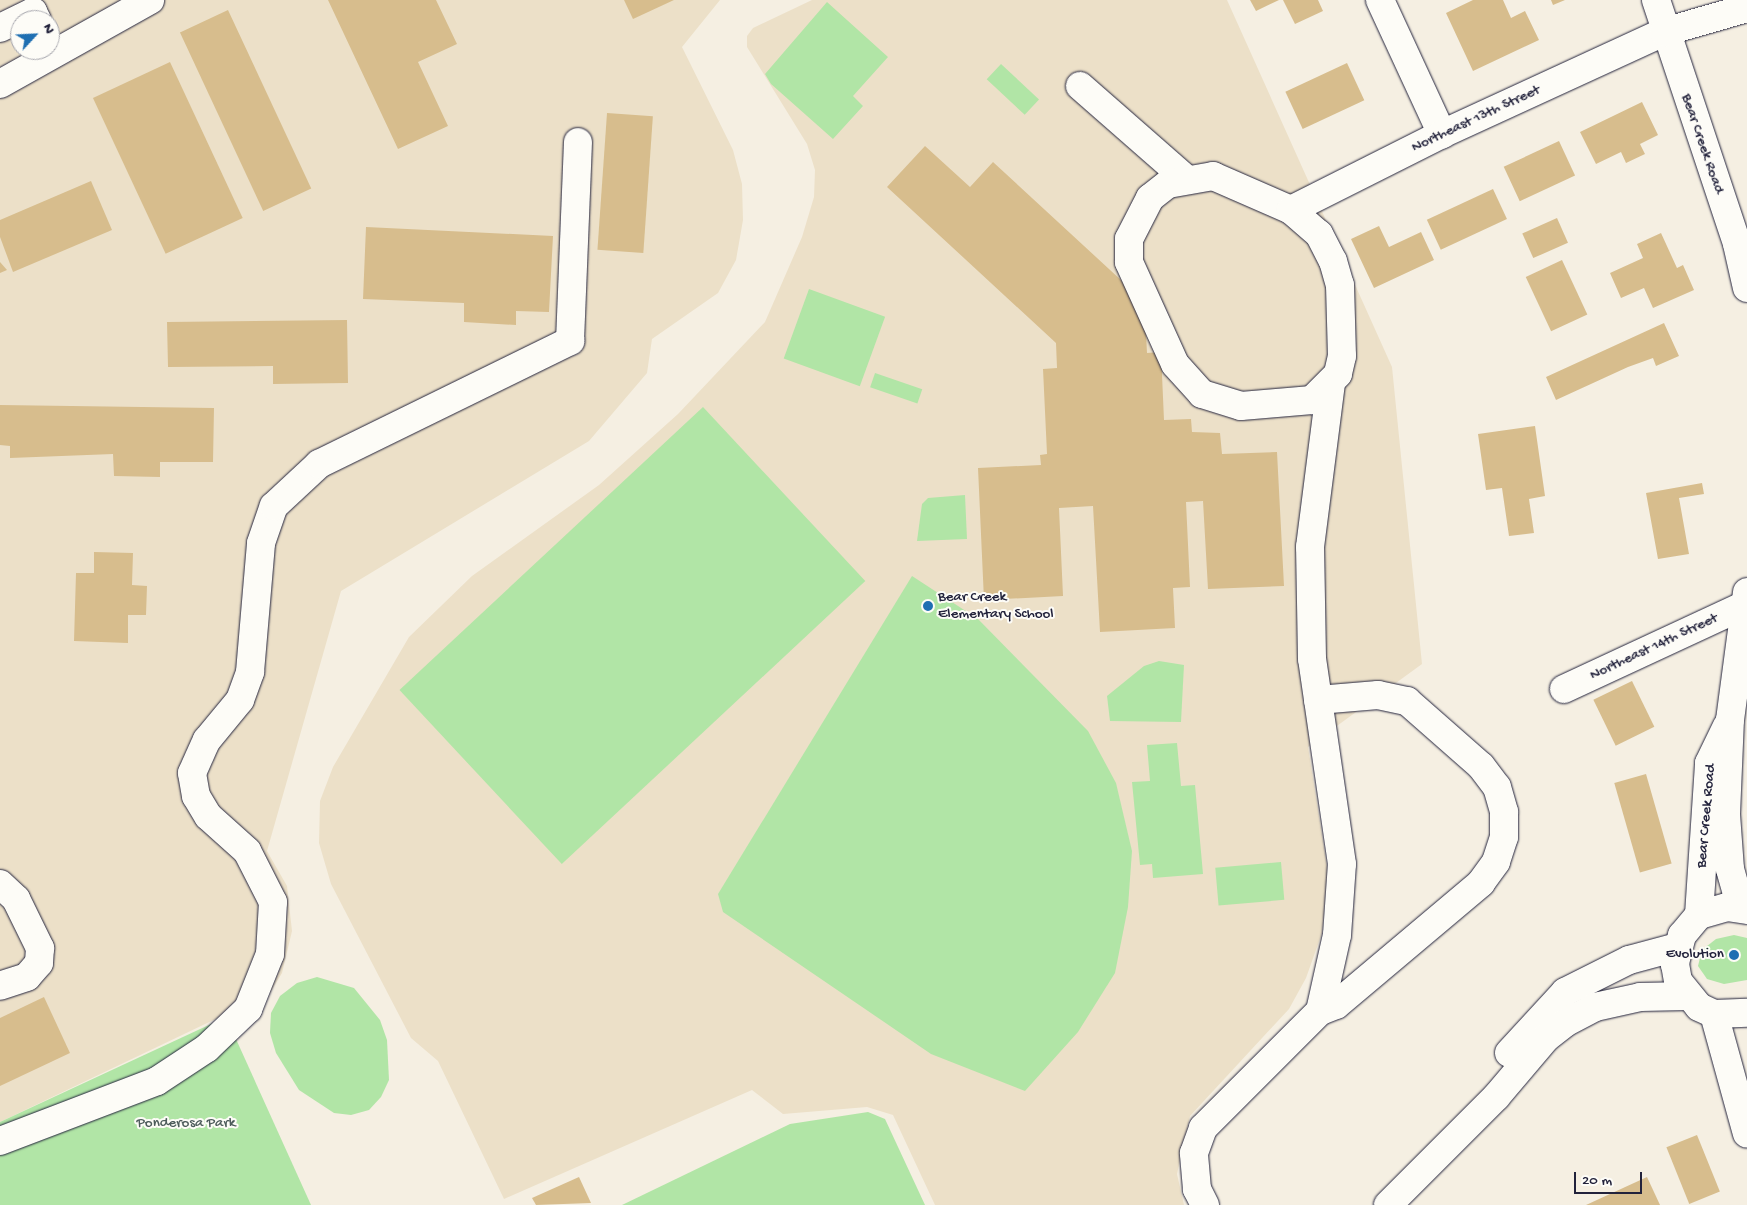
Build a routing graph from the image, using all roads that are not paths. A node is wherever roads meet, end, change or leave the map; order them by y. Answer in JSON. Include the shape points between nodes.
{"nodes":[{"id":1,"x":150,"y":0,"type":"edge"},
{"id":2,"x":1380,"y":0,"type":"edge"},
{"id":3,"x":1656,"y":0,"type":"edge"},
{"id":4,"x":1747,"y":8,"type":"edge"},
{"id":5,"x":1664,"y":32,"type":"junction"},
{"id":6,"x":60,"y":47,"type":"edge"},
{"id":7,"x":38,"y":60,"type":"edge"},
{"id":8,"x":0,"y":84,"type":"edge"},
{"id":9,"x":1080,"y":86,"type":"dead end"},
{"id":10,"x":1442,"y":134,"type":"junction"},
{"id":11,"x":578,"y":142,"type":"dead end"},
{"id":12,"x":1185,"y":178,"type":"junction"},
{"id":13,"x":1291,"y":210,"type":"junction"},
{"id":14,"x":1747,"y":288,"type":"edge"},
{"id":15,"x":1331,"y":384,"type":"junction"},
{"id":16,"x":1746,"y":598,"type":"edge"},
{"id":17,"x":1564,"y":689,"type":"dead end"},
{"id":18,"x":1318,"y":700,"type":"junction"},
{"id":19,"x":1730,"y":720,"type":"junction"},
{"id":20,"x":0,"y":884,"type":"edge"},
{"id":21,"x":1744,"y":909,"type":"edge"},
{"id":22,"x":1700,"y":915,"type":"junction"},
{"id":23,"x":1677,"y":947,"type":"junction"},
{"id":24,"x":0,"y":986,"type":"edge"},
{"id":25,"x":1687,"y":996,"type":"junction"},
{"id":26,"x":1320,"y":1011,"type":"junction"},
{"id":27,"x":1714,"y":1014,"type":"junction"},
{"id":28,"x":1747,"y":1014,"type":"edge"},
{"id":29,"x":1467,"y":1122,"type":"junction"},
{"id":30,"x":1747,"y":1134,"type":"edge"},
{"id":31,"x":0,"y":1141,"type":"edge"},
{"id":32,"x":1204,"y":1205,"type":"edge"},
{"id":33,"x":1388,"y":1205,"type":"edge"}],
"edges":[{"from":1,"to":6,"type":"street"},
{"from":2,"to":10,"type":"street"},
{"from":3,"to":5,"type":"street","name":"Bear Creek Road"},
{"from":4,"to":5,"type":"street","name":"Northeast 13th Street"},
{"from":5,"to":10,"type":"street","name":"Northeast 13th Street"},
{"from":5,"to":14,"type":"street","name":"Bear Creek Road","via":[[1737,244]]},
{"from":7,"to":8,"type":"street"},
{"from":9,"to":12,"type":"street"},
{"from":10,"to":13,"type":"street","name":"Northeast 13th Street"},
{"from":11,"to":31,"type":"street","via":[[570,341],[319,464],[274,506],[261,542],[250,672],[240,700],[207,740],[192,773],[196,796],[208,816],[247,850],[273,902],[270,954],[248,1009],[207,1048],[157,1081]]},
{"from":12,"to":13,"type":"street","via":[[1213,176],[1235,182]]},
{"from":12,"to":15,"type":"street","via":[[1150,198],[1137,217],[1130,239],[1129,262],[1186,381],[1215,400],[1241,406],[1294,405],[1312,400]]},
{"from":13,"to":15,"type":"street","via":[[1319,234],[1340,286],[1342,356]]},
{"from":15,"to":18,"type":"street","via":[[1310,547]]},
{"from":16,"to":17,"type":"street","name":"Northeast 14th Street"},
{"from":16,"to":19,"type":"street","name":"Bear Creek Road"},
{"from":18,"to":26,"type":"street","via":[[1342,864],[1337,935]]},
{"from":18,"to":26,"type":"street","via":[[1378,695],[1407,701],[1481,766],[1496,787],[1504,812],[1504,838],[1496,862],[1481,883],[1336,1005]]},
{"from":19,"to":21,"type":"street","name":"Bear Creek Road","via":[[1726,814],[1730,868]]},
{"from":19,"to":22,"type":"street","name":"Bear Creek Road","via":[[1709,763]]},
{"from":20,"to":24,"type":"street","via":[[16,899],[40,948],[39,963],[27,977]]},
{"from":21,"to":22,"type":"street","via":[[1720,908]]},
{"from":22,"to":23,"type":"street"},
{"from":23,"to":25,"type":"street","via":[[1678,981]]},
{"from":23,"to":29,"type":"street","via":[[1629,960],[1566,992],[1534,1022],[1484,1086]]},
{"from":25,"to":27,"type":"street"},
{"from":25,"to":29,"type":"street","via":[[1640,997],[1595,1007],[1565,1023],[1546,1038],[1496,1097]]},
{"from":26,"to":32,"type":"street","via":[[1203,1128],[1194,1153],[1197,1189]]},
{"from":27,"to":28,"type":"street"},
{"from":27,"to":30,"type":"street"},
{"from":29,"to":33,"type":"street","via":[[1431,1166]]}]}
